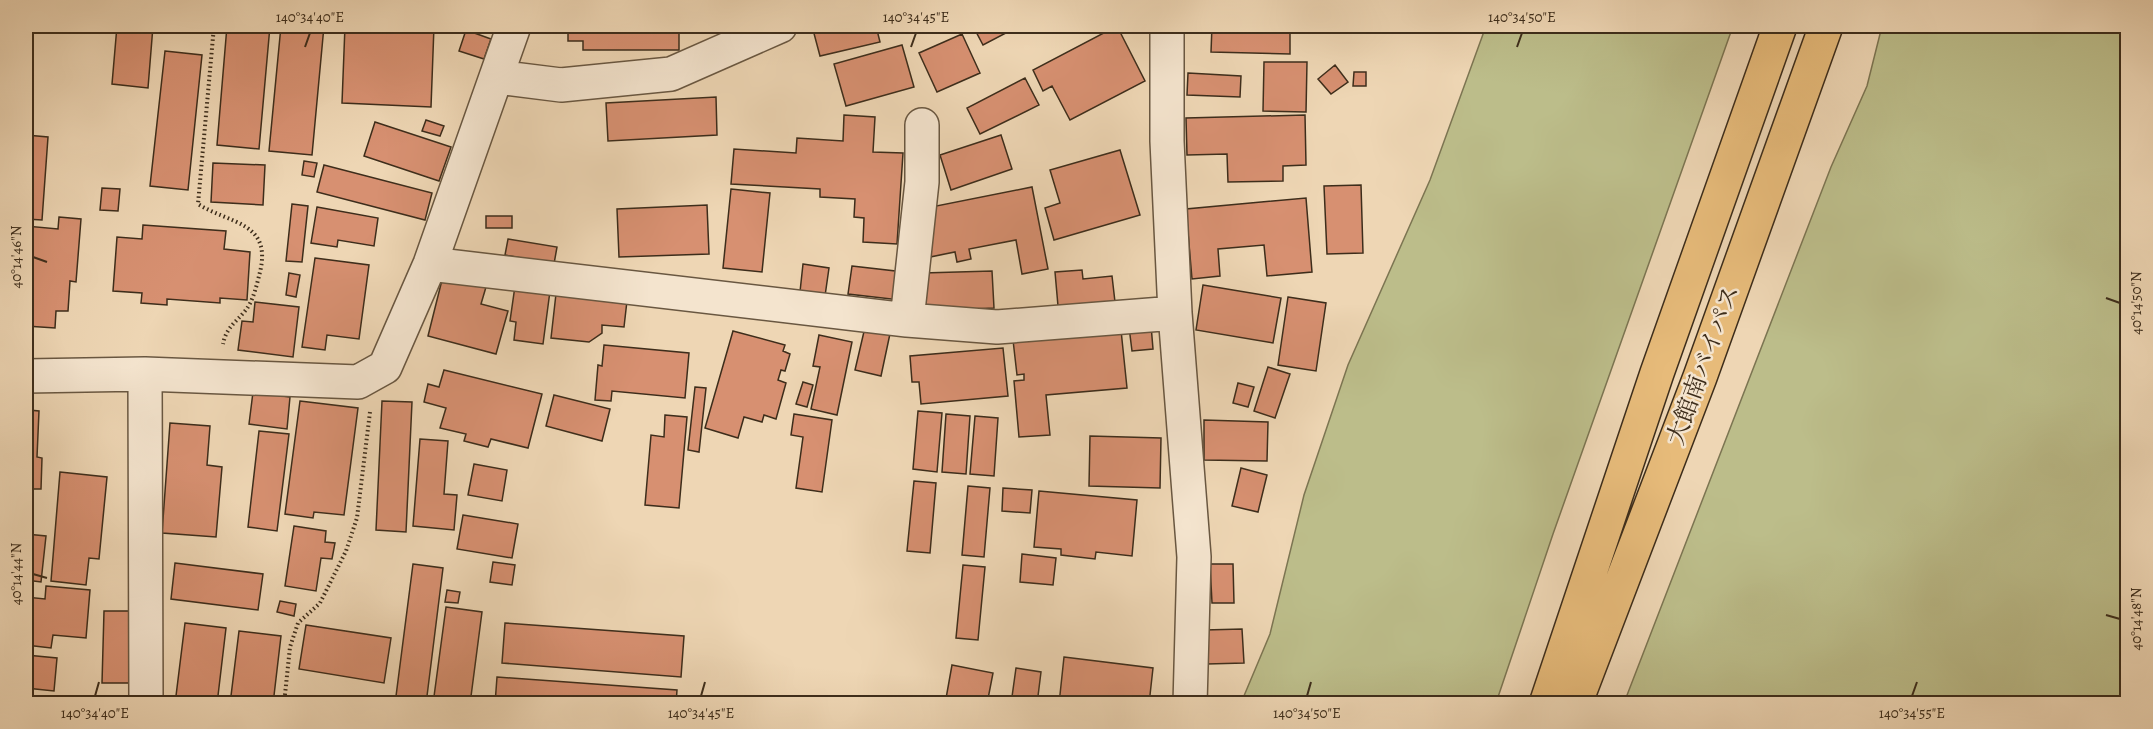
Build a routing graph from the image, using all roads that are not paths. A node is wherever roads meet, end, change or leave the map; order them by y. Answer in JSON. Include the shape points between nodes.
{"nodes":[{"id":1,"x":514,"y":26,"type":"edge"},
{"id":2,"x":780,"y":26,"type":"edge"},
{"id":3,"x":1167,"y":26,"type":"edge"},
{"id":4,"x":1780,"y":26,"type":"edge"},
{"id":5,"x":1826,"y":26,"type":"edge"},
{"id":6,"x":496,"y":77,"type":"junction"},
{"id":7,"x":922,"y":125,"type":"dead end"},
{"id":8,"x":430,"y":264,"type":"junction"},
{"id":9,"x":1175,"y":313,"type":"junction"},
{"id":10,"x":908,"y":320,"type":"junction"},
{"id":11,"x":145,"y":374,"type":"junction"},
{"id":12,"x":26,"y":376,"type":"edge"},
{"id":13,"x":146,"y":704,"type":"edge"},
{"id":14,"x":1190,"y":704,"type":"edge"},
{"id":15,"x":1546,"y":704,"type":"edge"},
{"id":16,"x":1575,"y":704,"type":"edge"}],
"edges":[{"from":1,"to":6,"type":"street"},
{"from":2,"to":6,"type":"street","via":[[671,74],[561,85]]},
{"from":3,"to":9,"type":"street","via":[[1167,141]]},
{"from":4,"to":15,"type":"highway","name":"大館南バイパス"},
{"from":5,"to":16,"type":"highway","name":"大館南バイパス","via":[[1700,377]]},
{"from":6,"to":8,"type":"street"},
{"from":7,"to":10,"type":"street","via":[[922,182]]},
{"from":8,"to":10,"type":"street"},
{"from":8,"to":11,"type":"street","via":[[385,367],[358,382]]},
{"from":9,"to":10,"type":"street","via":[[998,327]]},
{"from":9,"to":14,"type":"street","via":[[1194,557]]},
{"from":11,"to":12,"type":"street"},
{"from":11,"to":13,"type":"street"}]}
